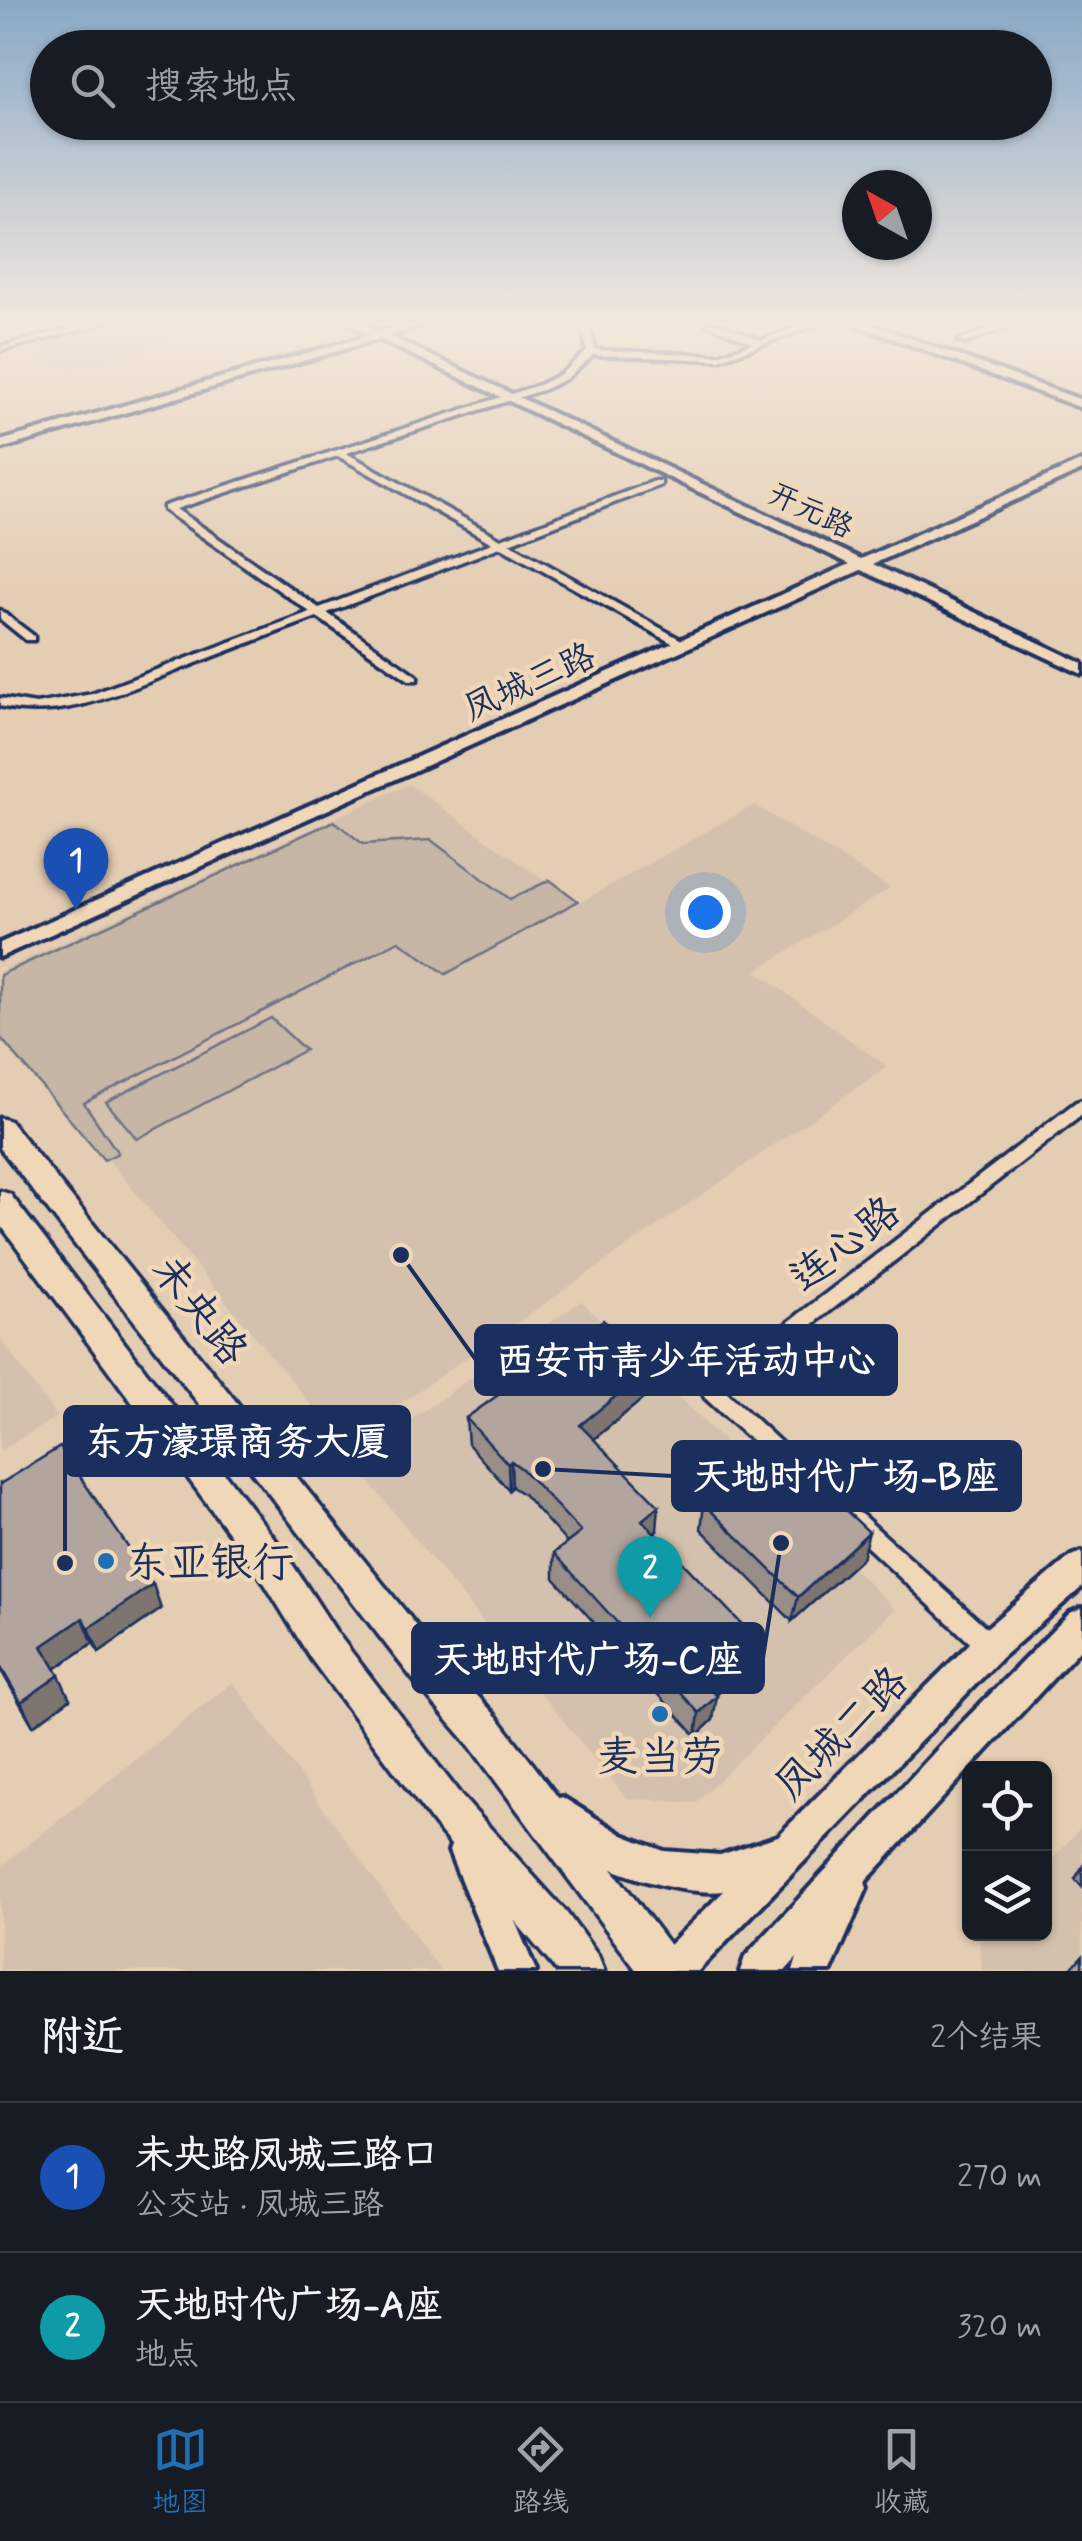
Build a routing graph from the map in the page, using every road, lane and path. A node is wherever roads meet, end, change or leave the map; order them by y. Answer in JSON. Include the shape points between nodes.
{"nodes":[{"id":1,"x":97,"y":415,"type":"edge"},
{"id":2,"x":457,"y":415,"type":"edge"},
{"id":3,"x":547,"y":415,"type":"edge"},
{"id":4,"x":0,"y":443,"type":"edge"},
{"id":5,"x":339,"y":452,"type":"junction"},
{"id":6,"x":1082,"y":465,"type":"edge"},
{"id":7,"x":658,"y":483,"type":"dead end"},
{"id":8,"x":502,"y":543,"type":"junction"},
{"id":9,"x":862,"y":564,"type":"junction"},
{"id":10,"x":319,"y":612,"type":"junction"},
{"id":11,"x":0,"y":613,"type":"edge"},
{"id":12,"x":30,"y":638,"type":"dead end"},
{"id":13,"x":683,"y":645,"type":"junction"},
{"id":14,"x":1082,"y":669,"type":"edge"},
{"id":15,"x":413,"y":678,"type":"dead end"},
{"id":16,"x":0,"y":702,"type":"edge"},
{"id":17,"x":0,"y":950,"type":"edge"},
{"id":18,"x":1082,"y":1106,"type":"edge"},
{"id":19,"x":0,"y":1128,"type":"edge"},
{"id":20,"x":0,"y":1202,"type":"edge"},
{"id":21,"x":800,"y":1472,"type":"edge"},
{"id":22,"x":844,"y":1512,"type":"edge"},
{"id":23,"x":1082,"y":1566,"type":"edge"},
{"id":24,"x":1082,"y":1624,"type":"edge"},
{"id":25,"x":990,"y":1646,"type":"junction"},
{"id":26,"x":524,"y":1785,"type":"junction"},
{"id":27,"x":449,"y":1812,"type":"junction"},
{"id":28,"x":809,"y":1826,"type":"junction"},
{"id":29,"x":887,"y":1830,"type":"junction"},
{"id":30,"x":517,"y":1971,"type":"edge"},
{"id":31,"x":583,"y":1971,"type":"edge"},
{"id":32,"x":667,"y":1971,"type":"edge"},
{"id":33,"x":759,"y":1971,"type":"edge"},
{"id":34,"x":812,"y":1971,"type":"edge"}],
"edges":[{"from":1,"to":4,"type":"street"},
{"from":2,"to":5,"type":"street"},
{"from":3,"to":9,"type":"street","name":"开元路"},
{"from":5,"to":8,"type":"street"},
{"from":5,"to":10,"type":"street","via":[[168,508]]},
{"from":6,"to":9,"type":"street","name":"凤城三路"},
{"from":7,"to":8,"type":"street"},
{"from":8,"to":10,"type":"street"},
{"from":8,"to":13,"type":"street"},
{"from":9,"to":13,"type":"street","name":"凤城三路"},
{"from":9,"to":14,"type":"street","name":"开元路"},
{"from":10,"to":15,"type":"street"},
{"from":10,"to":16,"type":"street","via":[[96,697],[22,709]]},
{"from":11,"to":12,"type":"street"},
{"from":13,"to":17,"type":"street","name":"凤城三路"},
{"from":18,"to":21,"type":"street","name":"连心路","via":[[712,1392]]},
{"from":19,"to":26,"type":"main road","name":"未央路"},
{"from":20,"to":27,"type":"main road"},
{"from":22,"to":25,"type":"street"},
{"from":23,"to":25,"type":"main road","name":"凤城二路"},
{"from":24,"to":29,"type":"main road"},
{"from":25,"to":28,"type":"main road","name":"凤城二路"},
{"from":26,"to":28,"type":"main road","via":[[606,1846],[654,1868],[738,1871]]},
{"from":26,"to":32,"type":"main road","name":"未央路"},
{"from":27,"to":30,"type":"main road"},
{"from":27,"to":31,"type":"main road"},
{"from":28,"to":32,"type":"main road","name":"凤城二路"},
{"from":29,"to":33,"type":"main road"},
{"from":29,"to":34,"type":"main road","via":[[838,1905]]}]}
